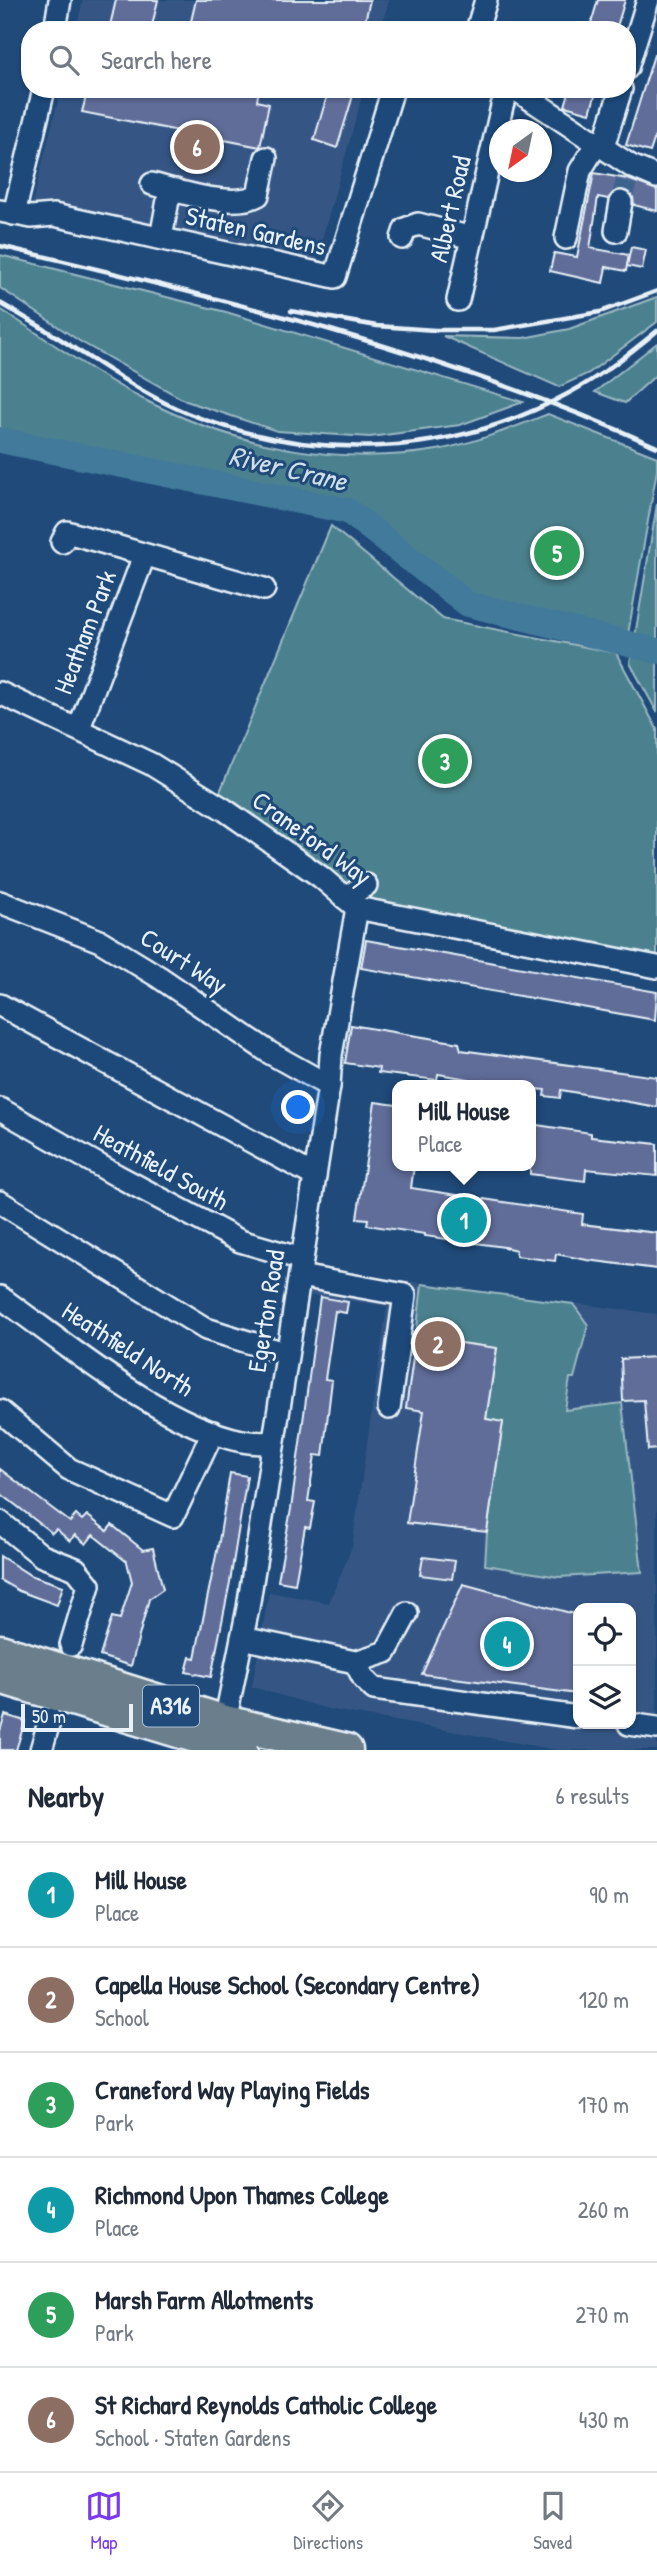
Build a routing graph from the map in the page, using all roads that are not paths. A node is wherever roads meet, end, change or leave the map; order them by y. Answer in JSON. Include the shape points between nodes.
{"nodes":[{"id":1,"x":60,"y":0,"type":"edge"},
{"id":2,"x":486,"y":0,"type":"edge"},
{"id":3,"x":648,"y":0,"type":"edge"},
{"id":4,"x":56,"y":21,"type":"edge"},
{"id":5,"x":480,"y":21,"type":"edge"},
{"id":6,"x":636,"y":39,"type":"edge"},
{"id":7,"x":41,"y":98,"type":"edge"},
{"id":8,"x":390,"y":98,"type":"edge"},
{"id":9,"x":505,"y":98,"type":"edge"},
{"id":10,"x":529,"y":98,"type":"edge"},
{"id":11,"x":618,"y":98,"type":"edge"},
{"id":12,"x":600,"y":145,"type":"junction"},
{"id":13,"x":266,"y":158,"type":"dead end"},
{"id":14,"x":657,"y":177,"type":"edge"},
{"id":15,"x":152,"y":184,"type":"dead end"},
{"id":16,"x":176,"y":190,"type":"junction"},
{"id":17,"x":621,"y":202,"type":"tunnel mouth"},
{"id":18,"x":7,"y":213,"type":"edge"},
{"id":19,"x":616,"y":231,"type":"dead end"},
{"id":20,"x":161,"y":238,"type":"junction"},
{"id":21,"x":402,"y":238,"type":"dead end"},
{"id":22,"x":472,"y":238,"type":"junction"},
{"id":23,"x":566,"y":238,"type":"dead end"},
{"id":24,"x":458,"y":300,"type":"dead end"},
{"id":25,"x":62,"y":542,"type":"dead end"},
{"id":26,"x":144,"y":556,"type":"junction"},
{"id":27,"x":264,"y":589,"type":"dead end"},
{"id":28,"x":0,"y":693,"type":"edge"},
{"id":29,"x":79,"y":729,"type":"junction"},
{"id":30,"x":366,"y":885,"type":"dead end"},
{"id":31,"x":0,"y":902,"type":"edge"},
{"id":32,"x":351,"y":903,"type":"junction"},
{"id":33,"x":657,"y":967,"type":"edge"},
{"id":34,"x":0,"y":1005,"type":"edge"},
{"id":35,"x":329,"y":1086,"type":"junction"},
{"id":36,"x":0,"y":1109,"type":"edge"},
{"id":37,"x":315,"y":1176,"type":"junction"},
{"id":38,"x":0,"y":1202,"type":"edge"},
{"id":39,"x":301,"y":1267,"type":"junction"},
{"id":40,"x":0,"y":1297,"type":"edge"},
{"id":41,"x":288,"y":1354,"type":"junction"},
{"id":42,"x":389,"y":1408,"type":"dead end"},
{"id":43,"x":0,"y":1411,"type":"edge"},
{"id":44,"x":213,"y":1432,"type":"junction"},
{"id":45,"x":274,"y":1443,"type":"junction"},
{"id":46,"x":0,"y":1522,"type":"edge"},
{"id":47,"x":407,"y":1613,"type":"dead end"},
{"id":48,"x":244,"y":1629,"type":"junction"},
{"id":49,"x":71,"y":1645,"type":"dead end"},
{"id":50,"x":0,"y":1651,"type":"edge"},
{"id":51,"x":355,"y":1662,"type":"junction"},
{"id":52,"x":0,"y":1677,"type":"edge"},
{"id":53,"x":573,"y":1716,"type":"edge"},
{"id":54,"x":50,"y":1719,"type":"dead end"},
{"id":55,"x":225,"y":1722,"type":"junction"},
{"id":56,"x":636,"y":1725,"type":"edge"},
{"id":57,"x":657,"y":1728,"type":"edge"},
{"id":58,"x":41,"y":1750,"type":"edge"},
{"id":59,"x":241,"y":1750,"type":"edge"},
{"id":60,"x":346,"y":1750,"type":"edge"}],
"edges":[{"from":1,"to":4,"type":"street"},
{"from":2,"to":5,"type":"street"},
{"from":3,"to":6,"type":"street"},
{"from":7,"to":18,"type":"street"},
{"from":8,"to":20,"type":"street","name":"Staten Gardens","via":[[335,277]]},
{"from":9,"to":22,"type":"street","name":"Albert Road"},
{"from":10,"to":12,"type":"street"},
{"from":11,"to":12,"type":"street"},
{"from":12,"to":14,"type":"street","via":[[629,172]]},
{"from":12,"to":23,"type":"street","via":[[580,170]]},
{"from":13,"to":16,"type":"street","via":[[255,197],[232,201]]},
{"from":15,"to":16,"type":"street"},
{"from":16,"to":20,"type":"street","via":[[168,200]]},
{"from":17,"to":19,"type":"street"},
{"from":18,"to":20,"type":"street","name":"Staten Gardens","via":[[54,215]]},
{"from":21,"to":22,"type":"street","via":[[405,229],[418,224]]},
{"from":22,"to":24,"type":"street","name":"Albert Road"},
{"from":25,"to":26,"type":"street","name":"Heatham Park","via":[[67,532]]},
{"from":26,"to":27,"type":"street","name":"Heatham Park"},
{"from":26,"to":29,"type":"street","name":"Heatham Park"},
{"from":28,"to":29,"type":"street","name":"Craneford Way"},
{"from":29,"to":32,"type":"street","name":"Craneford Way","via":[[151,764],[225,810]]},
{"from":30,"to":32,"type":"street"},
{"from":31,"to":35,"type":"street","name":"Court Way","via":[[100,941],[270,1053]]},
{"from":32,"to":33,"type":"street","name":"Craneford Way"},
{"from":32,"to":35,"type":"street","name":"Egerton Road"},
{"from":34,"to":37,"type":"street"},
{"from":35,"to":37,"type":"street","name":"Egerton Road"},
{"from":36,"to":39,"type":"street","name":"Heathfield South","via":[[240,1241]]},
{"from":37,"to":39,"type":"street","name":"Egerton Road"},
{"from":38,"to":41,"type":"street","via":[[206,1329]]},
{"from":39,"to":41,"type":"street","name":"Egerton Road"},
{"from":39,"to":42,"type":"street","name":"Heathfield South","via":[[405,1295],[408,1333]]},
{"from":40,"to":44,"type":"street","name":"Heathfield North","via":[[152,1404]]},
{"from":41,"to":45,"type":"street","name":"Egerton Road"},
{"from":43,"to":44,"type":"street","via":[[69,1469],[173,1516]]},
{"from":44,"to":45,"type":"street","name":"Heathfield North","via":[[242,1441]]},
{"from":45,"to":48,"type":"street","name":"Egerton Road"},
{"from":46,"to":49,"type":"street","via":[[42,1556],[76,1569],[89,1585]]},
{"from":47,"to":51,"type":"street","via":[[386,1652]]},
{"from":48,"to":51,"type":"street"},
{"from":48,"to":55,"type":"street","name":"Egerton Road"},
{"from":50,"to":55,"type":"highway","number":"A316"},
{"from":51,"to":53,"type":"street","via":[[374,1689]]},
{"from":52,"to":59,"type":"highway","number":"A316"},
{"from":54,"to":58,"type":"street"},
{"from":55,"to":60,"type":"highway","number":"A316"},
{"from":56,"to":57,"type":"street"}]}
